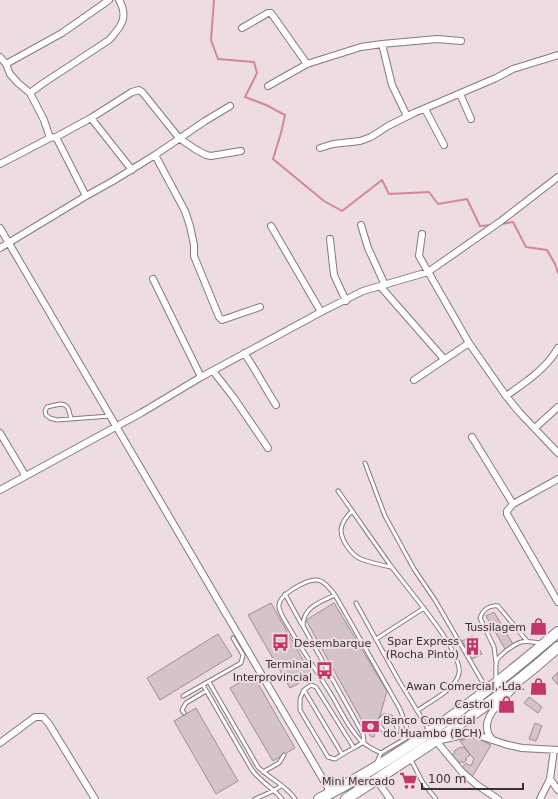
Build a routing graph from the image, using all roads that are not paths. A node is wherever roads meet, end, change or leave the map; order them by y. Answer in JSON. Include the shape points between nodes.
{"nodes":[{"id":1,"x":109,"y":0,"type":"edge"},
{"id":2,"x":119,"y":0,"type":"edge"},
{"id":3,"x":242,"y":28,"type":"dead end"},
{"id":4,"x":461,"y":40,"type":"dead end"},
{"id":5,"x":382,"y":44,"type":"junction"},
{"id":6,"x":558,"y":55,"type":"edge"},
{"id":7,"x":0,"y":57,"type":"edge"},
{"id":8,"x":6,"y":64,"type":"junction"},
{"id":9,"x":307,"y":64,"type":"junction"},
{"id":10,"x":268,"y":86,"type":"dead end"},
{"id":11,"x":30,"y":93,"type":"junction"},
{"id":12,"x":460,"y":94,"type":"junction"},
{"id":13,"x":230,"y":106,"type":"dead end"},
{"id":14,"x":424,"y":109,"type":"junction"},
{"id":15,"x":407,"y":116,"type":"junction"},
{"id":16,"x":91,"y":118,"type":"junction"},
{"id":17,"x":471,"y":119,"type":"dead end"},
{"id":18,"x":53,"y":138,"type":"junction"},
{"id":19,"x":179,"y":138,"type":"junction"},
{"id":20,"x":444,"y":145,"type":"dead end"},
{"id":21,"x":320,"y":148,"type":"dead end"},
{"id":22,"x":241,"y":151,"type":"dead end"},
{"id":23,"x":155,"y":155,"type":"junction"},
{"id":24,"x":0,"y":164,"type":"edge"},
{"id":25,"x":132,"y":170,"type":"junction"},
{"id":26,"x":558,"y":177,"type":"edge"},
{"id":27,"x":86,"y":196,"type":"junction"},
{"id":28,"x":361,"y":225,"type":"dead end"},
{"id":29,"x":271,"y":226,"type":"dead end"},
{"id":30,"x":0,"y":228,"type":"edge"},
{"id":31,"x":422,"y":234,"type":"dead end"},
{"id":32,"x":330,"y":239,"type":"dead end"},
{"id":33,"x":9,"y":243,"type":"junction"},
{"id":34,"x":0,"y":248,"type":"edge"},
{"id":35,"x":428,"y":272,"type":"junction"},
{"id":36,"x":153,"y":279,"type":"dead end"},
{"id":37,"x":383,"y":285,"type":"junction"},
{"id":38,"x":346,"y":301,"type":"junction"},
{"id":39,"x":260,"y":307,"type":"dead end"},
{"id":40,"x":321,"y":312,"type":"junction"},
{"id":41,"x":469,"y":343,"type":"junction"},
{"id":42,"x":558,"y":348,"type":"edge"},
{"id":43,"x":244,"y":353,"type":"junction"},
{"id":44,"x":444,"y":359,"type":"junction"},
{"id":45,"x":213,"y":371,"type":"junction"},
{"id":46,"x":202,"y":377,"type":"junction"},
{"id":47,"x":414,"y":380,"type":"dead end"},
{"id":48,"x":506,"y":396,"type":"junction"},
{"id":49,"x":276,"y":405,"type":"dead end"},
{"id":50,"x":558,"y":407,"type":"edge"},
{"id":51,"x":110,"y":416,"type":"junction"},
{"id":52,"x":71,"y":418,"type":"junction"},
{"id":53,"x":116,"y":426,"type":"junction"},
{"id":54,"x":535,"y":428,"type":"junction"},
{"id":55,"x":0,"y":433,"type":"edge"},
{"id":56,"x":472,"y":437,"type":"dead end"},
{"id":57,"x":268,"y":448,"type":"dead end"},
{"id":58,"x":558,"y":453,"type":"edge"},
{"id":59,"x":365,"y":463,"type":"dead end"},
{"id":60,"x":26,"y":475,"type":"junction"},
{"id":61,"x":558,"y":479,"type":"edge"},
{"id":62,"x":0,"y":490,"type":"edge"},
{"id":63,"x":338,"y":491,"type":"dead end"},
{"id":64,"x":513,"y":504,"type":"junction"},
{"id":65,"x":352,"y":510,"type":"junction"},
{"id":66,"x":391,"y":567,"type":"junction"},
{"id":67,"x":285,"y":594,"type":"junction"},
{"id":68,"x":335,"y":595,"type":"junction"},
{"id":69,"x":558,"y":602,"type":"edge"},
{"id":70,"x":356,"y":603,"type":"dead end"},
{"id":71,"x":424,"y":608,"type":"junction"},
{"id":72,"x":303,"y":626,"type":"junction"},
{"id":73,"x":558,"y":632,"type":"edge"},
{"id":74,"x":233,"y":638,"type":"dead end"},
{"id":75,"x":376,"y":639,"type":"junction"},
{"id":76,"x":527,"y":641,"type":"junction"},
{"id":77,"x":545,"y":643,"type":"junction"},
{"id":78,"x":558,"y":647,"type":"edge"},
{"id":79,"x":496,"y":663,"type":"junction"},
{"id":80,"x":526,"y":674,"type":"junction"},
{"id":81,"x":209,"y":682,"type":"junction"},
{"id":82,"x":496,"y":683,"type":"junction"},
{"id":83,"x":203,"y":685,"type":"junction"},
{"id":84,"x":304,"y":690,"type":"junction"},
{"id":85,"x":487,"y":690,"type":"junction"},
{"id":86,"x":206,"y":691,"type":"junction"},
{"id":87,"x":183,"y":696,"type":"dead end"},
{"id":88,"x":417,"y":711,"type":"junction"},
{"id":89,"x":184,"y":713,"type":"dead end"},
{"id":90,"x":427,"y":733,"type":"junction"},
{"id":91,"x":394,"y":735,"type":"junction"},
{"id":92,"x":408,"y":737,"type":"junction"},
{"id":93,"x":436,"y":740,"type":"junction"},
{"id":94,"x":493,"y":740,"type":"junction"},
{"id":95,"x":364,"y":742,"type":"junction"},
{"id":96,"x":0,"y":743,"type":"edge"},
{"id":97,"x":398,"y":743,"type":"junction"},
{"id":98,"x":354,"y":748,"type":"junction"},
{"id":99,"x":556,"y":750,"type":"edge"},
{"id":100,"x":381,"y":753,"type":"junction"},
{"id":101,"x":342,"y":754,"type":"junction"},
{"id":102,"x":284,"y":755,"type":"dead end"},
{"id":103,"x":410,"y":758,"type":"junction"},
{"id":104,"x":375,"y":768,"type":"junction"},
{"id":105,"x":263,"y":772,"type":"junction"},
{"id":106,"x":550,"y":779,"type":"junction"},
{"id":107,"x":376,"y":780,"type":"junction"},
{"id":108,"x":281,"y":786,"type":"junction"},
{"id":109,"x":558,"y":790,"type":"edge"},
{"id":110,"x":273,"y":791,"type":"junction"},
{"id":111,"x":331,"y":793,"type":"junction"},
{"id":112,"x":95,"y":799,"type":"edge"},
{"id":113,"x":255,"y":799,"type":"edge"},
{"id":114,"x":282,"y":799,"type":"edge"},
{"id":115,"x":295,"y":799,"type":"edge"},
{"id":116,"x":319,"y":799,"type":"edge"},
{"id":117,"x":346,"y":799,"type":"edge"},
{"id":118,"x":390,"y":799,"type":"edge"},
{"id":119,"x":436,"y":799,"type":"edge"},
{"id":120,"x":498,"y":799,"type":"edge"},
{"id":121,"x":540,"y":799,"type":"edge"}],
"edges":[{"from":1,"to":8,"type":"street","via":[[62,33]]},
{"from":2,"to":11,"type":"street","via":[[124,10],[124,18],[109,40]]},
{"from":3,"to":9,"type":"street","via":[[271,13]]},
{"from":4,"to":5,"type":"street","via":[[437,39]]},
{"from":5,"to":9,"type":"street"},
{"from":5,"to":15,"type":"street","via":[[392,85]]},
{"from":6,"to":12,"type":"street","via":[[513,69]]},
{"from":7,"to":8,"type":"street"},
{"from":8,"to":11,"type":"street","via":[[10,74]]},
{"from":9,"to":10,"type":"street"},
{"from":11,"to":18,"type":"street"},
{"from":12,"to":14,"type":"street"},
{"from":12,"to":17,"type":"street"},
{"from":13,"to":19,"type":"street"},
{"from":14,"to":15,"type":"street"},
{"from":14,"to":20,"type":"street"},
{"from":15,"to":21,"type":"street","via":[[371,137]]},
{"from":16,"to":18,"type":"street"},
{"from":16,"to":19,"type":"street","via":[[139,90]]},
{"from":16,"to":25,"type":"street"},
{"from":18,"to":24,"type":"street"},
{"from":18,"to":27,"type":"street"},
{"from":19,"to":22,"type":"street","via":[[206,155]]},
{"from":19,"to":23,"type":"street"},
{"from":23,"to":25,"type":"street"},
{"from":23,"to":39,"type":"street","via":[[185,211],[194,245],[194,256],[219,317],[222,320]]},
{"from":25,"to":27,"type":"street"},
{"from":26,"to":35,"type":"street"},
{"from":27,"to":33,"type":"street"},
{"from":28,"to":37,"type":"street"},
{"from":29,"to":40,"type":"street"},
{"from":30,"to":33,"type":"street"},
{"from":31,"to":35,"type":"street","via":[[419,253]]},
{"from":32,"to":38,"type":"street","via":[[334,275]]},
{"from":33,"to":34,"type":"street"},
{"from":33,"to":51,"type":"street"},
{"from":35,"to":37,"type":"street"},
{"from":35,"to":41,"type":"street"},
{"from":36,"to":46,"type":"street"},
{"from":37,"to":38,"type":"street","via":[[363,291]]},
{"from":37,"to":44,"type":"street"},
{"from":38,"to":40,"type":"street"},
{"from":40,"to":43,"type":"street"},
{"from":41,"to":44,"type":"street"},
{"from":41,"to":48,"type":"street"},
{"from":42,"to":48,"type":"street","via":[[546,365]]},
{"from":43,"to":45,"type":"street"},
{"from":43,"to":49,"type":"street"},
{"from":44,"to":47,"type":"street"},
{"from":45,"to":46,"type":"street"},
{"from":45,"to":57,"type":"street"},
{"from":46,"to":53,"type":"street"},
{"from":48,"to":54,"type":"street"},
{"from":50,"to":54,"type":"street"},
{"from":51,"to":52,"type":"lane"},
{"from":51,"to":53,"type":"street"},
{"from":52,"to":52,"type":"lane","via":[[50,418],[46,416],[47,407],[65,405]]},
{"from":53,"to":60,"type":"street"},
{"from":53,"to":111,"type":"street"},
{"from":54,"to":58,"type":"street"},
{"from":55,"to":60,"type":"street"},
{"from":56,"to":64,"type":"street"},
{"from":59,"to":85,"type":"lane","via":[[385,516]]},
{"from":60,"to":62,"type":"street"},
{"from":61,"to":64,"type":"street"},
{"from":63,"to":65,"type":"lane"},
{"from":64,"to":69,"type":"street","via":[[508,508],[507,514]]},
{"from":65,"to":66,"type":"lane"},
{"from":65,"to":66,"type":"lane","via":[[341,527],[343,541],[360,559]]},
{"from":66,"to":71,"type":"lane"},
{"from":67,"to":68,"type":"lane","via":[[316,580],[326,584]]},
{"from":67,"to":72,"type":"lane"},
{"from":67,"to":95,"type":"lane","via":[[279,603],[283,617],[356,736]]},
{"from":68,"to":72,"type":"lane","via":[[313,606],[306,613]]},
{"from":68,"to":92,"type":"lane","via":[[400,709]]},
{"from":70,"to":75,"type":"lane"},
{"from":71,"to":75,"type":"lane"},
{"from":71,"to":88,"type":"lane","via":[[455,655],[460,671],[451,687]]},
{"from":72,"to":95,"type":"lane","via":[[363,734]]},
{"from":73,"to":77,"type":"main road"},
{"from":74,"to":81,"type":"lane","via":[[243,655],[241,663]]},
{"from":75,"to":88,"type":"lane"},
{"from":76,"to":77,"type":"lane"},
{"from":76,"to":79,"type":"lane","via":[[516,644]]},
{"from":76,"to":79,"type":"lane","via":[[498,606],[486,608],[480,618],[494,647]]},
{"from":77,"to":82,"type":"main road"},
{"from":78,"to":80,"type":"main road"},
{"from":79,"to":82,"type":"lane"},
{"from":80,"to":93,"type":"main road"},
{"from":80,"to":94,"type":"street","via":[[490,715],[486,730]]},
{"from":81,"to":83,"type":"lane"},
{"from":81,"to":105,"type":"lane"},
{"from":82,"to":85,"type":"main road"},
{"from":83,"to":86,"type":"lane"},
{"from":83,"to":87,"type":"lane"},
{"from":84,"to":98,"type":"lane","via":[[311,685],[316,687]]},
{"from":84,"to":101,"type":"lane"},
{"from":84,"to":101,"type":"lane","via":[[300,699],[300,710],[328,757],[335,759]]},
{"from":85,"to":90,"type":"main road"},
{"from":86,"to":89,"type":"lane","via":[[186,703],[182,710]]},
{"from":86,"to":110,"type":"lane","via":[[258,779]]},
{"from":88,"to":90,"type":"lane"},
{"from":90,"to":92,"type":"lane"},
{"from":90,"to":104,"type":"main road"},
{"from":91,"to":91,"type":"lane","via":[[397,732],[396,725],[391,717],[384,716],[380,720],[380,726],[387,736]]},
{"from":91,"to":97,"type":"lane"},
{"from":92,"to":97,"type":"lane"},
{"from":93,"to":94,"type":"street","via":[[468,734]]},
{"from":93,"to":103,"type":"main road"},
{"from":93,"to":120,"type":"street","via":[[462,772]]},
{"from":94,"to":99,"type":"street","via":[[522,748]]},
{"from":95,"to":98,"type":"lane"},
{"from":95,"to":100,"type":"lane"},
{"from":96,"to":112,"type":"street","via":[[35,717],[43,717]]},
{"from":97,"to":100,"type":"lane"},
{"from":98,"to":101,"type":"lane"},
{"from":99,"to":106,"type":"street"},
{"from":100,"to":104,"type":"lane"},
{"from":102,"to":105,"type":"lane","via":[[280,763]]},
{"from":103,"to":107,"type":"main road"},
{"from":103,"to":119,"type":"lane","via":[[423,783]]},
{"from":104,"to":111,"type":"main road"},
{"from":105,"to":108,"type":"lane"},
{"from":106,"to":109,"type":"street"},
{"from":106,"to":121,"type":"street"},
{"from":107,"to":117,"type":"main road"},
{"from":107,"to":118,"type":"street"},
{"from":108,"to":110,"type":"lane"},
{"from":108,"to":115,"type":"lane"},
{"from":110,"to":113,"type":"lane"},
{"from":110,"to":114,"type":"lane"},
{"from":111,"to":116,"type":"main road"}]}
